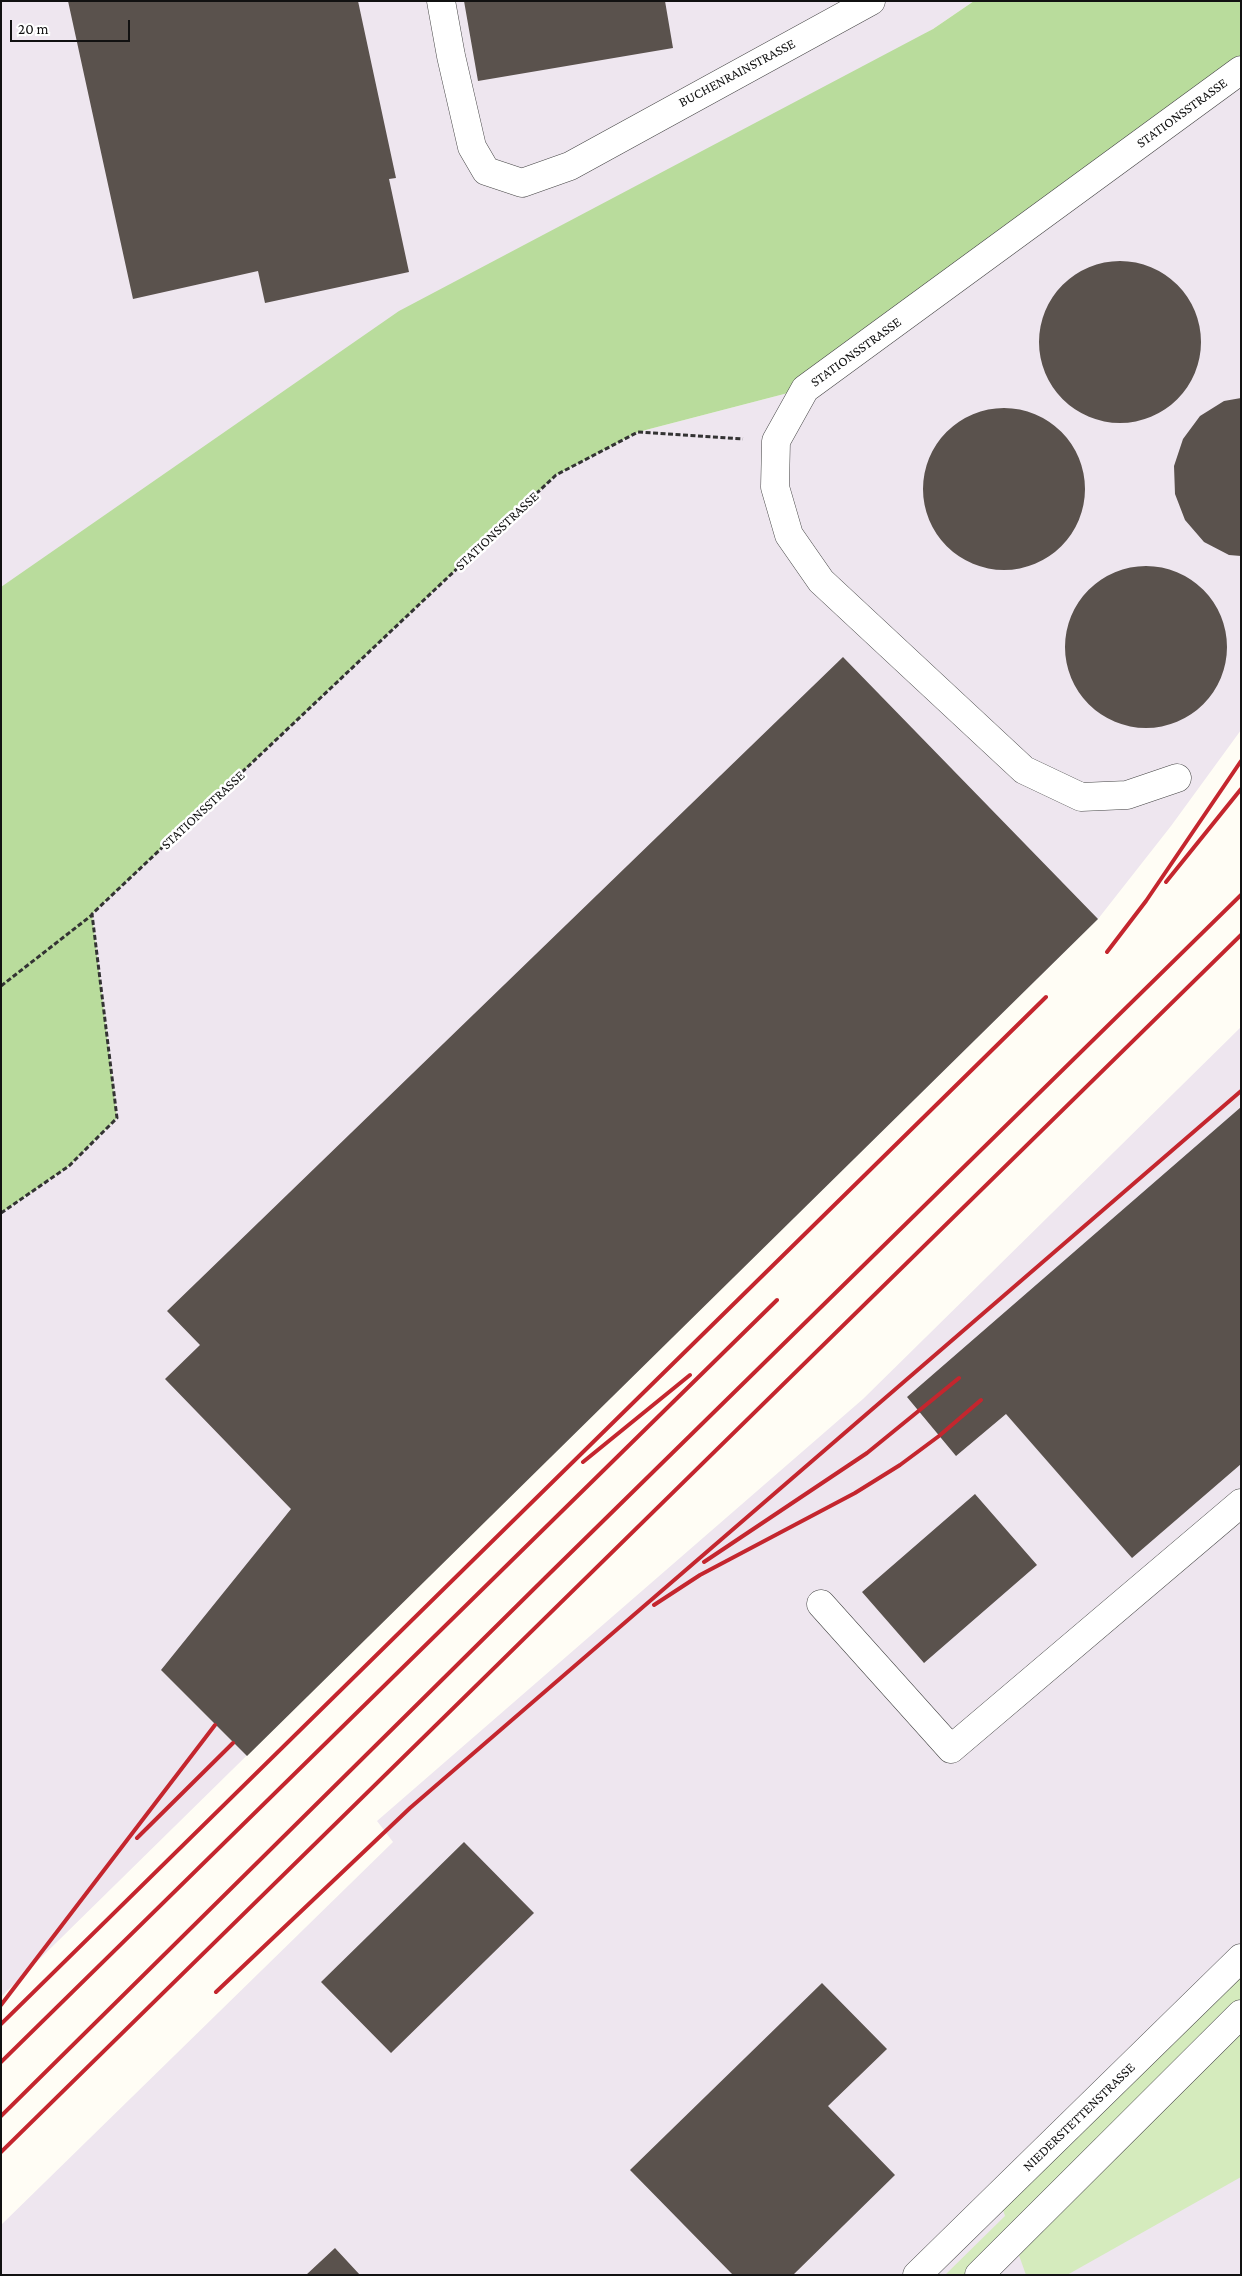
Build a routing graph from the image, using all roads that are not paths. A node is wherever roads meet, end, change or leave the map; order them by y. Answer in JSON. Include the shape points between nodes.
{"nodes":[{"id":1,"x":441,"y":1,"type":"edge"},
{"id":2,"x":871,"y":1,"type":"edge"},
{"id":3,"x":1241,"y":70,"type":"edge"},
{"id":4,"x":1177,"y":778,"type":"dead end"},
{"id":5,"x":1241,"y":1503,"type":"edge"},
{"id":6,"x":821,"y":1604,"type":"dead end"},
{"id":7,"x":1241,"y":1958,"type":"edge"},
{"id":8,"x":1241,"y":2014,"type":"edge"},
{"id":9,"x":917,"y":2275,"type":"edge"},
{"id":10,"x":979,"y":2275,"type":"edge"}],
"edges":[{"from":1,"to":2,"type":"street","name":"BUCHENRAINSTRASSE","via":[[472,147],[486,171],[522,184],[570,166]]},
{"from":3,"to":4,"type":"street","name":"STATIONSSTRASSE","via":[[805,389],[776,441],[775,487],[789,535],[821,581],[1024,770],[1081,797],[1127,795]]},
{"from":5,"to":6,"type":"street","via":[[951,1749]]},
{"from":7,"to":9,"type":"street","name":"NIEDERSTETTENSTRASSE"},
{"from":8,"to":10,"type":"street"}]}
